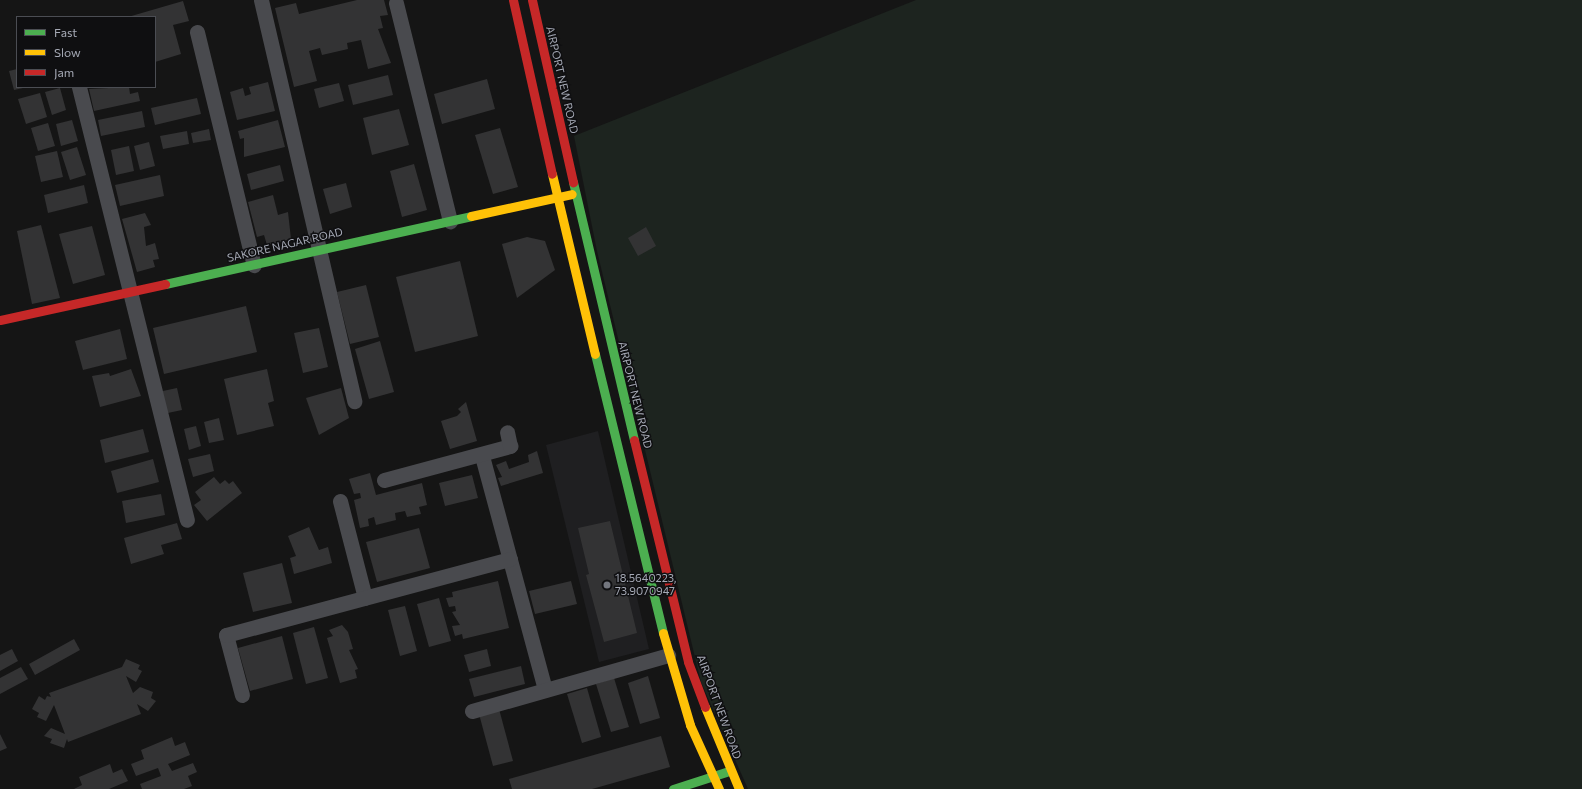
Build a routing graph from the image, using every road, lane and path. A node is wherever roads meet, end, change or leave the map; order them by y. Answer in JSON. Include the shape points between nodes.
{"nodes":[{"id":1,"x":261,"y":0,"type":"edge"},
{"id":2,"x":513,"y":0,"type":"edge"},
{"id":3,"x":532,"y":0,"type":"edge"},
{"id":4,"x":396,"y":3,"type":"dead end"},
{"id":5,"x":197,"y":32,"type":"dead end"},
{"id":6,"x":79,"y":88,"type":"edge"},
{"id":7,"x":575,"y":193,"type":"junction"},
{"id":8,"x":558,"y":197,"type":"junction"},
{"id":9,"x":450,"y":221,"type":"junction"},
{"id":10,"x":320,"y":250,"type":"junction"},
{"id":11,"x":254,"y":265,"type":"junction"},
{"id":12,"x":130,"y":292,"type":"junction"},
{"id":13,"x":0,"y":320,"type":"edge"},
{"id":14,"x":354,"y":401,"type":"dead end"},
{"id":15,"x":507,"y":432,"type":"dead end"},
{"id":16,"x":482,"y":456,"type":"junction"},
{"id":17,"x":384,"y":480,"type":"dead end"},
{"id":18,"x":340,"y":501,"type":"dead end"},
{"id":19,"x":187,"y":520,"type":"dead end"},
{"id":20,"x":510,"y":559,"type":"junction"},
{"id":21,"x":365,"y":598,"type":"junction"},
{"id":22,"x":668,"y":655,"type":"junction"},
{"id":23,"x":545,"y":690,"type":"junction"},
{"id":24,"x":242,"y":695,"type":"dead end"},
{"id":25,"x":472,"y":711,"type":"dead end"},
{"id":26,"x":730,"y":771,"type":"junction"},
{"id":27,"x":713,"y":776,"type":"junction"},
{"id":28,"x":738,"y":787,"type":"edge"},
{"id":29,"x":673,"y":789,"type":"edge"},
{"id":30,"x":719,"y":789,"type":"edge"},
{"id":31,"x":725,"y":789,"type":"edge"}],
"edges":[{"from":1,"to":10,"type":"street"},
{"from":2,"to":8,"type":"main road"},
{"from":3,"to":7,"type":"main road","name":"AIRPORT NEW ROAD"},
{"from":4,"to":9,"type":"street"},
{"from":5,"to":11,"type":"street"},
{"from":6,"to":12,"type":"street"},
{"from":7,"to":8,"type":"main road","name":"SAKORE NAGAR ROAD"},
{"from":7,"to":26,"type":"main road","name":"AIRPORT NEW ROAD","via":[[688,662]]},
{"from":8,"to":9,"type":"main road","name":"SAKORE NAGAR ROAD"},
{"from":8,"to":22,"type":"main road"},
{"from":9,"to":10,"type":"main road","name":"SAKORE NAGAR ROAD"},
{"from":10,"to":11,"type":"main road","name":"SAKORE NAGAR ROAD"},
{"from":10,"to":14,"type":"street"},
{"from":11,"to":12,"type":"main road","name":"SAKORE NAGAR ROAD"},
{"from":12,"to":13,"type":"main road","name":"SAKORE NAGAR ROAD"},
{"from":12,"to":19,"type":"street"},
{"from":15,"to":16,"type":"street","via":[[510,446]]},
{"from":16,"to":17,"type":"street"},
{"from":16,"to":20,"type":"street"},
{"from":18,"to":21,"type":"street"},
{"from":20,"to":21,"type":"street"},
{"from":20,"to":23,"type":"street"},
{"from":21,"to":24,"type":"street","via":[[226,635]]},
{"from":22,"to":23,"type":"street"},
{"from":22,"to":27,"type":"main road","via":[[690,725]]},
{"from":23,"to":25,"type":"street"},
{"from":26,"to":27,"type":"main road"},
{"from":26,"to":28,"type":"main road","name":"AIRPORT NEW ROAD"},
{"from":27,"to":29,"type":"main road"},
{"from":27,"to":30,"type":"main road"},
{"from":28,"to":31,"type":"main road"}]}
